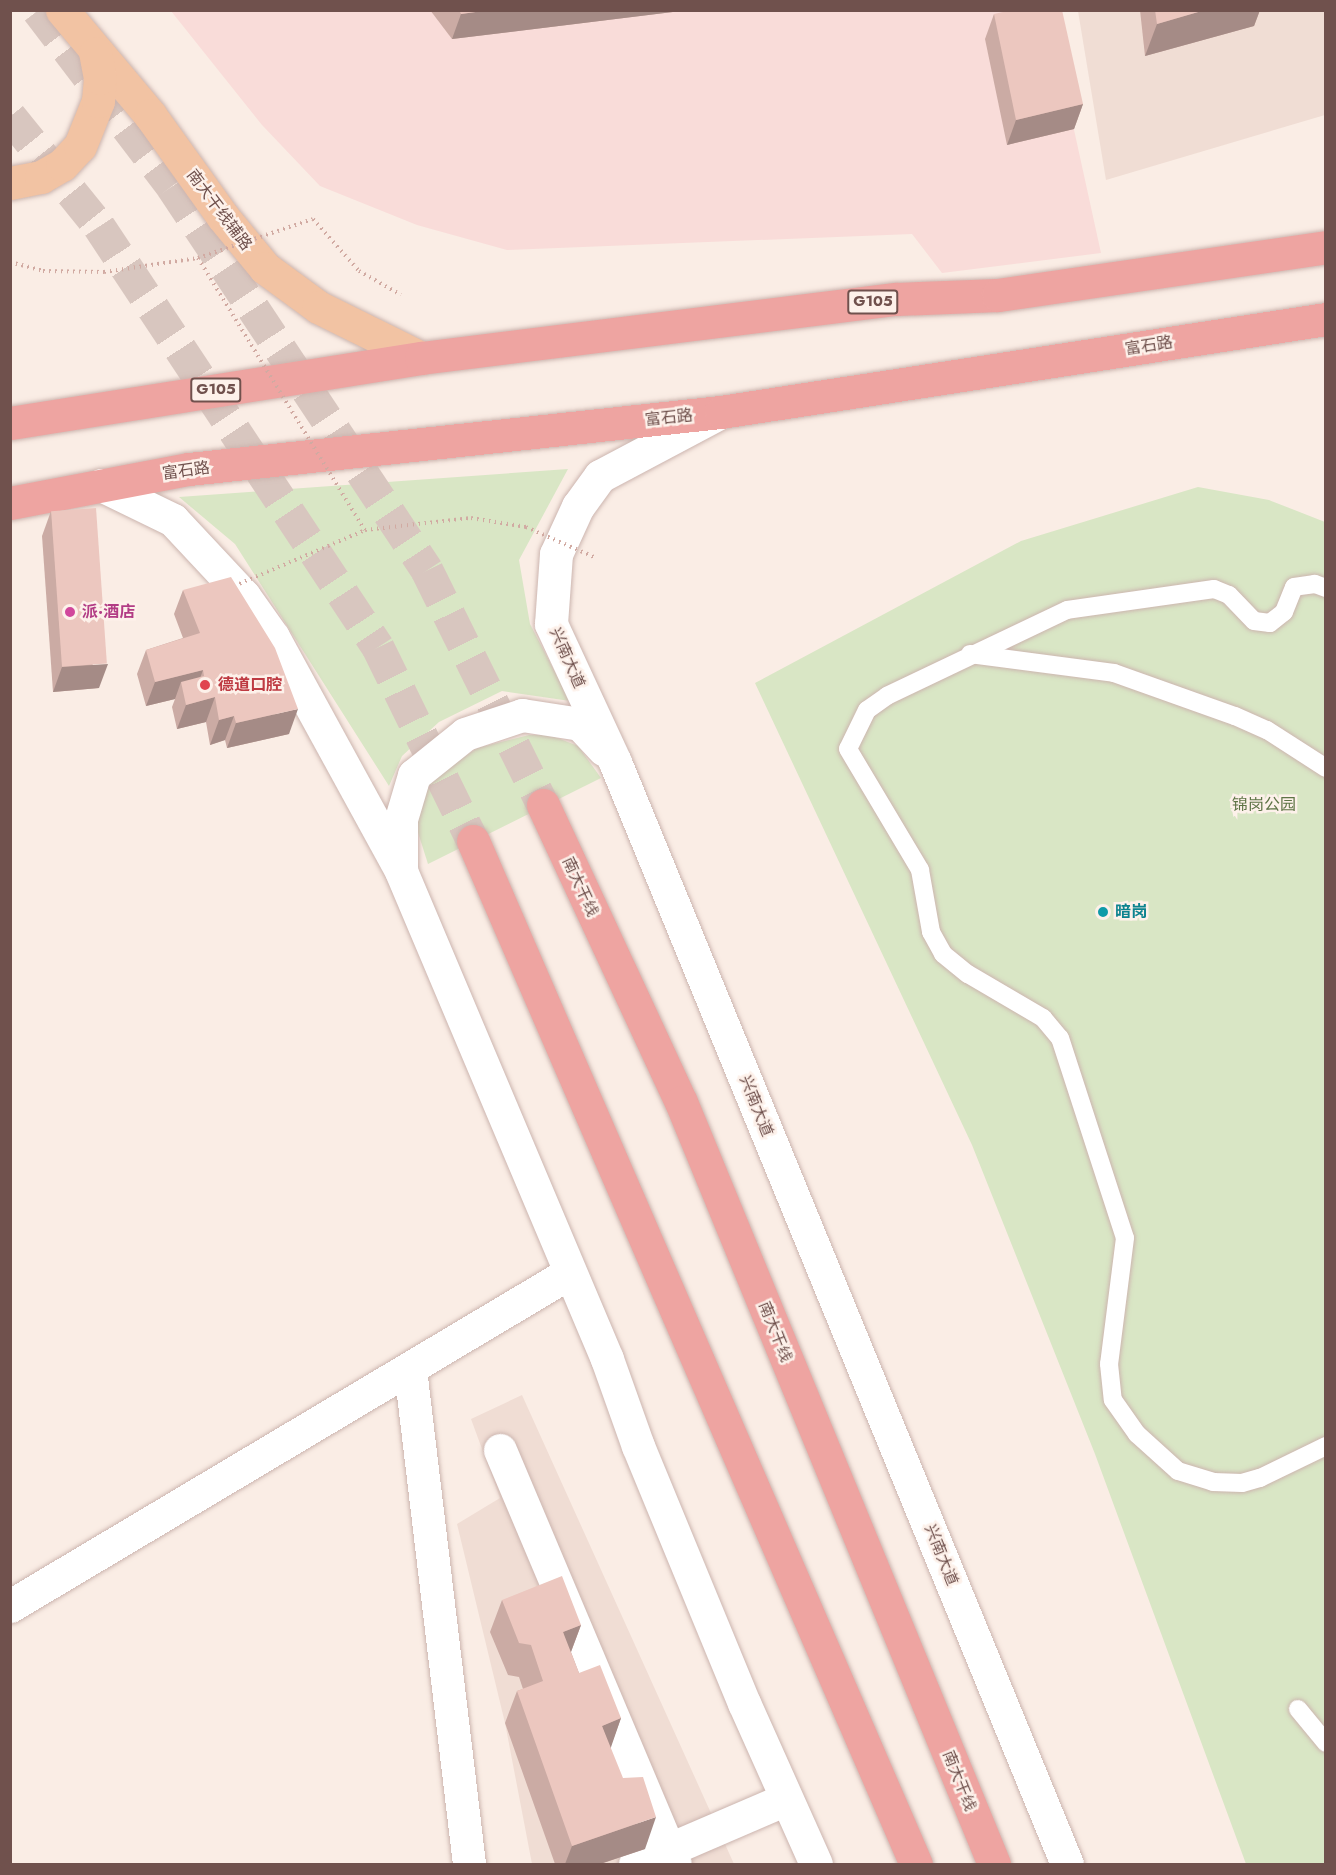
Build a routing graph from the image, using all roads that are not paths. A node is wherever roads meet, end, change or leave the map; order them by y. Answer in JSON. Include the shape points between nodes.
{"nodes":[{"id":1,"x":62,"y":10,"type":"edge"},
{"id":2,"x":95,"y":53,"type":"junction"},
{"id":3,"x":10,"y":183,"type":"edge"},
{"id":4,"x":1326,"y":247,"type":"edge"},
{"id":5,"x":1326,"y":319,"type":"edge"},
{"id":6,"x":421,"y":358,"type":"junction"},
{"id":7,"x":721,"y":412,"type":"junction"},
{"id":8,"x":10,"y":423,"type":"edge"},
{"id":9,"x":101,"y":485,"type":"junction"},
{"id":10,"x":10,"y":503,"type":"edge"},
{"id":11,"x":1326,"y":588,"type":"edge"},
{"id":12,"x":968,"y":654,"type":"junction"},
{"id":13,"x":615,"y":762,"type":"junction"},
{"id":14,"x":1326,"y":768,"type":"edge"},
{"id":15,"x":543,"y":805,"type":"tunnel mouth"},
{"id":16,"x":473,"y":841,"type":"tunnel mouth"},
{"id":17,"x":401,"y":871,"type":"junction"},
{"id":18,"x":569,"y":1273,"type":"junction"},
{"id":19,"x":410,"y":1369,"type":"junction"},
{"id":20,"x":1326,"y":1446,"type":"edge"},
{"id":21,"x":500,"y":1450,"type":"dead end"},
{"id":22,"x":10,"y":1605,"type":"edge"},
{"id":23,"x":1298,"y":1709,"type":"dead end"},
{"id":24,"x":1326,"y":1743,"type":"edge"},
{"id":25,"x":786,"y":1799,"type":"junction"},
{"id":26,"x":672,"y":1858,"type":"edge"},
{"id":27,"x":469,"y":1864,"type":"edge"},
{"id":28,"x":635,"y":1864,"type":"edge"},
{"id":29,"x":816,"y":1864,"type":"edge"},
{"id":30,"x":916,"y":1864,"type":"edge"},
{"id":31,"x":994,"y":1864,"type":"edge"},
{"id":32,"x":1067,"y":1864,"type":"edge"}],
"edges":[{"from":1,"to":2,"type":"main road","name":"南大干线辅路"},
{"from":2,"to":3,"type":"main road","via":[[100,78],[98,101],[80,146],[62,165],[41,177]]},
{"from":2,"to":6,"type":"main road","name":"南大干线辅路","via":[[144,107],[222,217],[265,268],[318,307]]},
{"from":4,"to":6,"type":"highway","number":"G105","via":[[998,296],[897,299]]},
{"from":5,"to":7,"type":"highway","name":"富石路"},
{"from":6,"to":8,"type":"highway","number":"G105"},
{"from":7,"to":9,"type":"highway","name":"富石路","via":[[189,469]]},
{"from":7,"to":13,"type":"main road","name":"兴南大道","via":[[600,476],[578,506],[556,554],[551,624]]},
{"from":9,"to":10,"type":"highway","name":"富石路"},
{"from":9,"to":17,"type":"main road","via":[[173,520],[244,596],[273,637]]},
{"from":11,"to":12,"type":"lane","via":[[1315,584],[1294,587],[1284,612],[1270,623],[1254,621],[1228,596],[1214,589],[1067,610]]},
{"from":12,"to":14,"type":"lane","via":[[1114,673],[1267,730]]},
{"from":12,"to":20,"type":"lane","via":[[867,710],[848,749],[920,870],[931,932],[944,954],[969,974],[1043,1018],[1060,1038],[1125,1238],[1109,1364],[1113,1400],[1137,1434],[1178,1472],[1214,1482],[1242,1483],[1260,1478]]},
{"from":13,"to":17,"type":"main road","via":[[580,724],[522,715],[465,734],[414,775],[400,819]]},
{"from":13,"to":32,"type":"main road","name":"兴南大道"},
{"from":15,"to":31,"type":"highway","name":"南大干线","via":[[681,1102]]},
{"from":16,"to":30,"type":"highway"},
{"from":17,"to":18,"type":"main road"},
{"from":18,"to":19,"type":"main road"},
{"from":18,"to":25,"type":"main road"},
{"from":19,"to":22,"type":"main road"},
{"from":19,"to":27,"type":"main road"},
{"from":21,"to":26,"type":"main road"},
{"from":23,"to":24,"type":"lane"},
{"from":25,"to":26,"type":"main road"},
{"from":25,"to":29,"type":"main road"},
{"from":26,"to":28,"type":"main road"}]}
